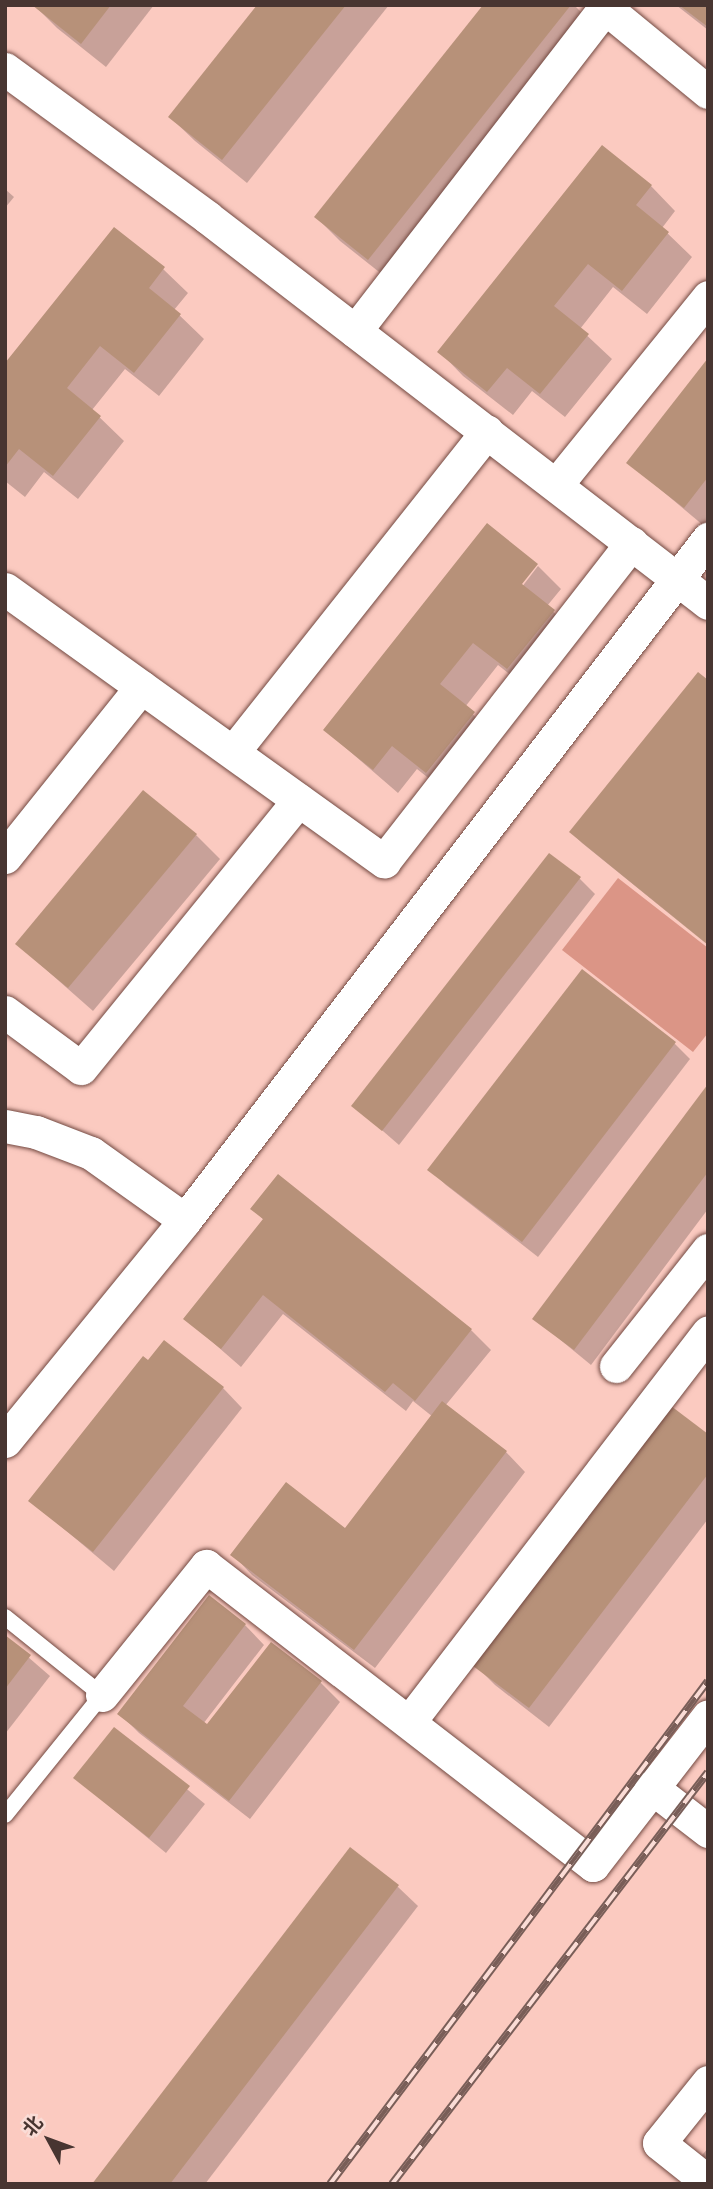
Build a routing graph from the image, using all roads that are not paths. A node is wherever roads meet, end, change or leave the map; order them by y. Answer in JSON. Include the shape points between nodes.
{"nodes":[{"id":1,"x":604,"y":6,"type":"edge"},
{"id":2,"x":5,"y":69,"type":"edge"},
{"id":3,"x":708,"y":92,"type":"edge"},
{"id":4,"x":708,"y":297,"type":"edge"},
{"id":5,"x":355,"y":331,"type":"junction"},
{"id":6,"x":487,"y":432,"type":"junction"},
{"id":7,"x":556,"y":485,"type":"junction"},
{"id":8,"x":708,"y":539,"type":"edge"},
{"id":9,"x":632,"y":543,"type":"junction"},
{"id":10,"x":678,"y":579,"type":"junction"},
{"id":11,"x":5,"y":589,"type":"edge"},
{"id":12,"x":708,"y":603,"type":"edge"},
{"id":13,"x":141,"y":687,"type":"junction"},
{"id":14,"x":233,"y":752,"type":"junction"},
{"id":15,"x":299,"y":800,"type":"junction"},
{"id":16,"x":5,"y":857,"type":"edge"},
{"id":17,"x":5,"y":1012,"type":"edge"},
{"id":18,"x":5,"y":1126,"type":"edge"},
{"id":19,"x":185,"y":1220,"type":"junction"},
{"id":20,"x":708,"y":1250,"type":"edge"},
{"id":21,"x":708,"y":1332,"type":"edge"},
{"id":22,"x":616,"y":1366,"type":"dead end"},
{"id":23,"x":5,"y":1441,"type":"edge"},
{"id":24,"x":5,"y":1617,"type":"edge"},
{"id":25,"x":102,"y":1695,"type":"junction"},
{"id":26,"x":708,"y":1716,"type":"edge"},
{"id":27,"x":409,"y":1722,"type":"junction"},
{"id":28,"x":651,"y":1787,"type":"junction"},
{"id":29,"x":5,"y":1815,"type":"edge"},
{"id":30,"x":708,"y":1831,"type":"edge"},
{"id":31,"x":708,"y":2082,"type":"edge"},
{"id":32,"x":708,"y":2182,"type":"edge"}],
"edges":[{"from":1,"to":3,"type":"street"},
{"from":1,"to":5,"type":"street"},
{"from":2,"to":5,"type":"street"},
{"from":4,"to":7,"type":"street"},
{"from":5,"to":6,"type":"street"},
{"from":6,"to":7,"type":"street"},
{"from":6,"to":14,"type":"street"},
{"from":7,"to":9,"type":"street"},
{"from":8,"to":10,"type":"street"},
{"from":9,"to":10,"type":"street"},
{"from":9,"to":15,"type":"street","via":[[384,861]]},
{"from":10,"to":12,"type":"street"},
{"from":10,"to":19,"type":"street"},
{"from":11,"to":13,"type":"street"},
{"from":13,"to":14,"type":"street"},
{"from":13,"to":16,"type":"street"},
{"from":14,"to":15,"type":"street"},
{"from":15,"to":17,"type":"street","via":[[81,1068]]},
{"from":18,"to":19,"type":"street","via":[[36,1132],[91,1153]]},
{"from":19,"to":23,"type":"street"},
{"from":20,"to":22,"type":"street"},
{"from":21,"to":27,"type":"street"},
{"from":24,"to":25,"type":"lane"},
{"from":25,"to":27,"type":"street","via":[[206,1566]]},
{"from":25,"to":29,"type":"lane"},
{"from":26,"to":28,"type":"street"},
{"from":27,"to":28,"type":"street","via":[[593,1865]]},
{"from":28,"to":30,"type":"street"},
{"from":31,"to":32,"type":"street","via":[[659,2143]]}]}
